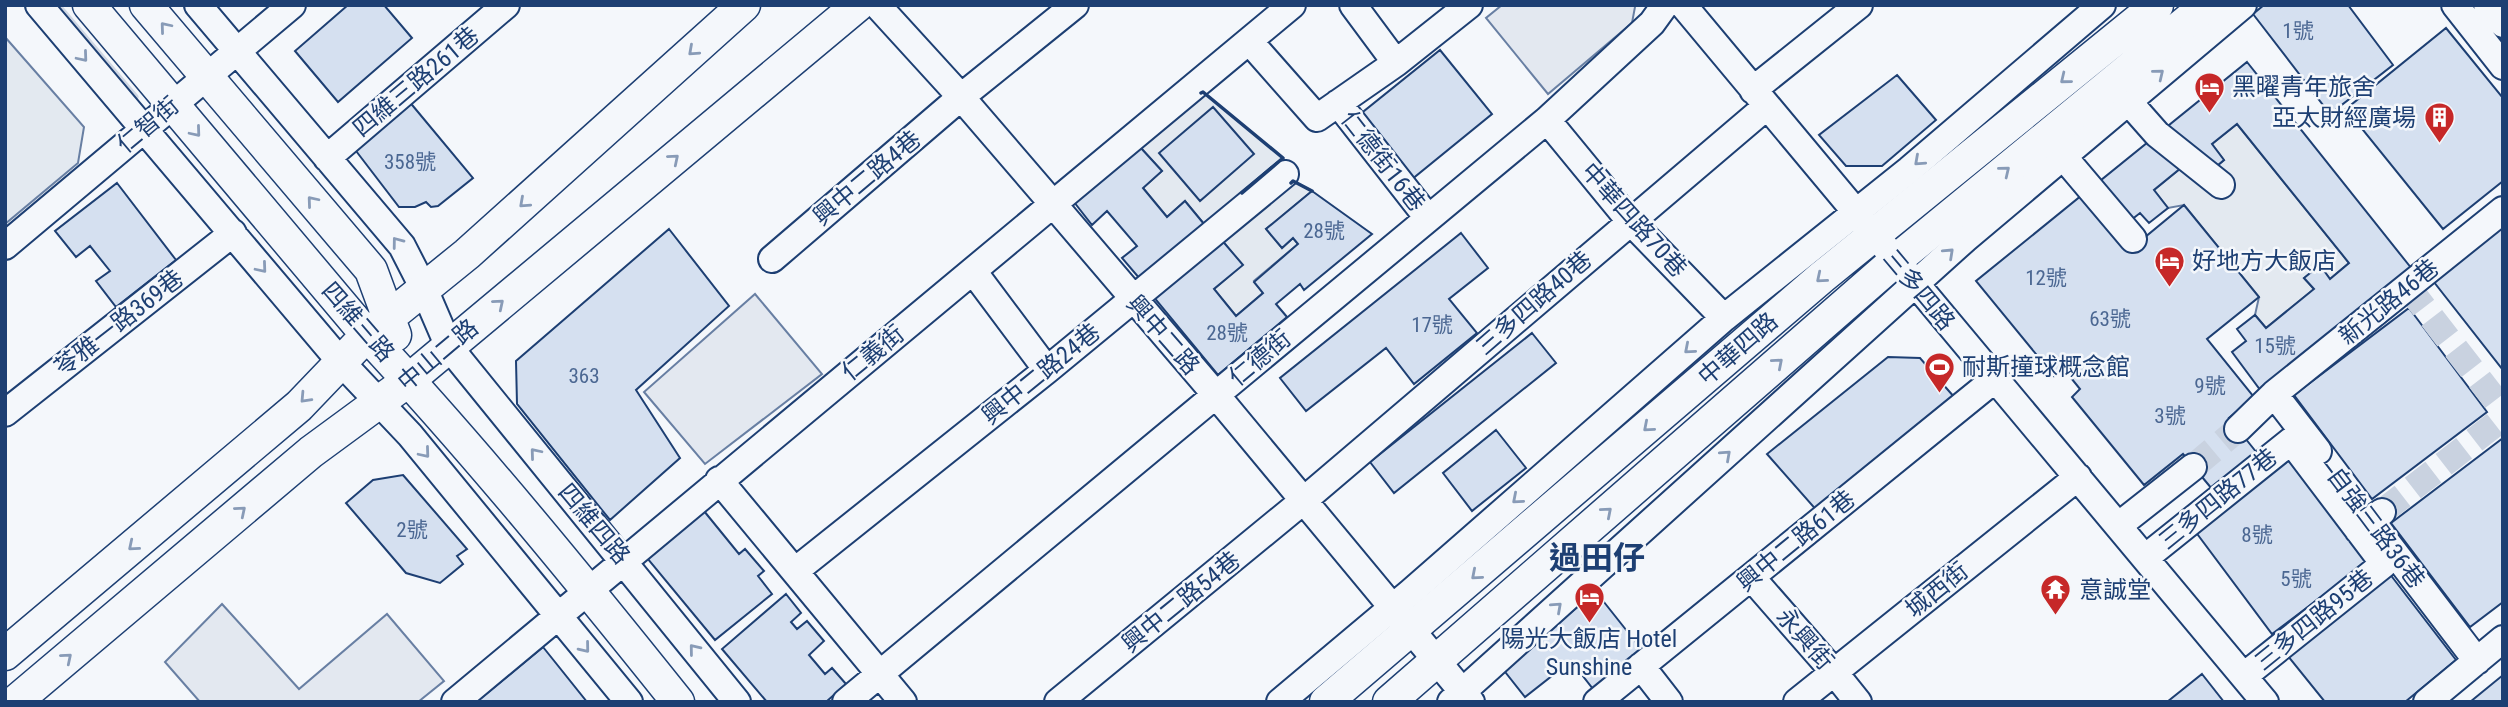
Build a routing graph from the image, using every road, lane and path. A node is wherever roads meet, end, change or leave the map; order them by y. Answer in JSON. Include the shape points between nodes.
{"nodes":[{"id":1,"x":39,"y":5,"type":"edge"},
{"id":2,"x":89,"y":5,"type":"edge"},
{"id":3,"x":146,"y":5,"type":"edge"},
{"id":4,"x":198,"y":5,"type":"edge"},
{"id":5,"x":292,"y":5,"type":"edge"},
{"id":6,"x":506,"y":5,"type":"edge"},
{"id":7,"x":744,"y":5,"type":"edge"},
{"id":8,"x":858,"y":5,"type":"edge"},
{"id":9,"x":877,"y":5,"type":"edge"},
{"id":10,"x":1075,"y":5,"type":"edge"},
{"id":11,"x":1292,"y":5,"type":"edge"},
{"id":12,"x":1353,"y":5,"type":"edge"},
{"id":13,"x":1469,"y":5,"type":"edge"},
{"id":14,"x":1664,"y":5,"type":"edge"},
{"id":15,"x":1683,"y":5,"type":"edge"},
{"id":16,"x":1858,"y":5,"type":"edge"},
{"id":17,"x":2102,"y":5,"type":"edge"},
{"id":18,"x":2157,"y":5,"type":"edge"},
{"id":19,"x":2207,"y":5,"type":"edge"},
{"id":20,"x":2243,"y":5,"type":"edge"},
{"id":21,"x":2455,"y":5,"type":"edge"},
{"id":22,"x":2487,"y":5,"type":"edge"},
{"id":23,"x":2503,"y":24,"type":"edge"},
{"id":24,"x":1249,"y":41,"type":"junction"},
{"id":25,"x":237,"y":51,"type":"junction"},
{"id":26,"x":1396,"y":63,"type":"junction"},
{"id":27,"x":2503,"y":66,"type":"edge"},
{"id":28,"x":207,"y":77,"type":"junction"},
{"id":29,"x":961,"y":97,"type":"junction"},
{"id":30,"x":1760,"y":98,"type":"junction"},
{"id":31,"x":2127,"y":100,"type":"junction"},
{"id":32,"x":173,"y":104,"type":"junction"},
{"id":33,"x":1328,"y":111,"type":"junction"},
{"id":34,"x":1546,"y":120,"type":"junction"},
{"id":35,"x":144,"y":128,"type":"junction"},
{"id":36,"x":2062,"y":155,"type":"junction"},
{"id":37,"x":327,"y":158,"type":"junction"},
{"id":38,"x":1285,"y":174,"type":"dead end"},
{"id":39,"x":2221,"y":184,"type":"dead end"},
{"id":40,"x":1053,"y":204,"type":"junction"},
{"id":41,"x":2503,"y":210,"type":"edge"},
{"id":42,"x":1428,"y":218,"type":"junction"},
{"id":43,"x":1630,"y":221,"type":"junction"},
{"id":44,"x":1865,"y":225,"type":"junction"},
{"id":45,"x":233,"y":233,"type":"junction"},
{"id":46,"x":2133,"y":239,"type":"dead end"},
{"id":47,"x":5,"y":246,"type":"edge"},
{"id":48,"x":772,"y":259,"type":"dead end"},
{"id":49,"x":1895,"y":261,"type":"junction"},
{"id":50,"x":973,"y":271,"type":"junction"},
{"id":51,"x":1915,"y":286,"type":"junction"},
{"id":52,"x":424,"y":289,"type":"junction"},
{"id":53,"x":1132,"y":299,"type":"junction"},
{"id":54,"x":1724,"y":318,"type":"junction"},
{"id":55,"x":379,"y":326,"type":"junction"},
{"id":56,"x":449,"y":347,"type":"junction"},
{"id":57,"x":340,"y":361,"type":"junction"},
{"id":58,"x":1047,"y":370,"type":"junction"},
{"id":59,"x":1995,"y":379,"type":"junction"},
{"id":60,"x":409,"y":380,"type":"junction"},
{"id":61,"x":2274,"y":394,"type":"junction"},
{"id":62,"x":1216,"y":395,"type":"junction"},
{"id":63,"x":380,"y":402,"type":"junction"},
{"id":64,"x":5,"y":413,"type":"edge"},
{"id":65,"x":2238,"y":429,"type":"tunnel mouth"},
{"id":66,"x":2193,"y":467,"type":"tunnel mouth"},
{"id":67,"x":2078,"y":477,"type":"junction"},
{"id":68,"x":719,"y":480,"type":"junction"},
{"id":69,"x":1303,"y":501,"type":"junction"},
{"id":70,"x":2370,"y":521,"type":"junction"},
{"id":71,"x":2118,"y":526,"type":"junction"},
{"id":72,"x":2145,"y":558,"type":"junction"},
{"id":73,"x":625,"y":561,"type":"junction"},
{"id":74,"x":795,"y":571,"type":"junction"},
{"id":75,"x":1751,"y":578,"type":"junction"},
{"id":76,"x":588,"y":591,"type":"junction"},
{"id":77,"x":559,"y":615,"type":"junction"},
{"id":78,"x":1402,"y":619,"type":"junction"},
{"id":79,"x":2503,"y":639,"type":"edge"},
{"id":80,"x":5,"y":654,"type":"edge"},
{"id":81,"x":2477,"y":661,"type":"junction"},
{"id":82,"x":1437,"y":662,"type":"junction"},
{"id":83,"x":1641,"y":666,"type":"junction"},
{"id":84,"x":1834,"y":672,"type":"junction"},
{"id":85,"x":880,"y":673,"type":"junction"},
{"id":86,"x":2244,"y":676,"type":"junction"},
{"id":87,"x":1461,"y":699,"type":"edge"},
{"id":88,"x":15,"y":702,"type":"edge"},
{"id":89,"x":455,"y":702,"type":"edge"},
{"id":90,"x":629,"y":702,"type":"edge"},
{"id":91,"x":678,"y":702,"type":"edge"},
{"id":92,"x":737,"y":702,"type":"edge"},
{"id":93,"x":846,"y":702,"type":"edge"},
{"id":94,"x":903,"y":702,"type":"edge"},
{"id":95,"x":1058,"y":702,"type":"edge"},
{"id":96,"x":1280,"y":702,"type":"edge"},
{"id":97,"x":1326,"y":702,"type":"edge"},
{"id":98,"x":1389,"y":702,"type":"edge"},
{"id":99,"x":1597,"y":702,"type":"edge"},
{"id":100,"x":1670,"y":702,"type":"edge"},
{"id":101,"x":1797,"y":702,"type":"edge"},
{"id":102,"x":1858,"y":702,"type":"edge"},
{"id":103,"x":2264,"y":702,"type":"edge"},
{"id":104,"x":2427,"y":702,"type":"edge"}],
"edges":[{"from":1,"to":35,"type":"street","name":"四維三路","one_way":true},
{"from":2,"to":32,"type":"main road","name":"四維三路"},
{"from":28,"to":3,"type":"main road","name":"四維三路","one_way":true},
{"from":4,"to":25,"type":"street"},
{"from":5,"to":25,"type":"street","name":"仁智街"},
{"from":6,"to":37,"type":"street","name":"四維三路261巷"},
{"from":7,"to":52,"type":"main road","one_way":true},
{"from":56,"to":8,"type":"main road","name":"中山二路","one_way":true},
{"from":9,"to":29,"type":"street","name":"興中二路"},
{"from":10,"to":29,"type":"street","name":"興中二路4巷"},
{"from":11,"to":24,"type":"street","name":"仁義街"},
{"from":12,"to":26,"type":"street"},
{"from":13,"to":26,"type":"street"},
{"from":14,"to":34,"type":"street","name":"仁德街","via":[[1646,29]]},
{"from":15,"to":30,"type":"street","name":"三多四路"},
{"from":16,"to":30,"type":"street","name":"三多四路40巷"},
{"from":17,"to":44,"type":"street","name":"中華四路","one_way":true},
{"from":18,"to":44,"type":"main road","name":"中華四路","one_way":true},
{"from":49,"to":19,"type":"main road","name":"中華四路","one_way":true},
{"from":31,"to":20,"type":"street","one_way":true},
{"from":21,"to":27,"type":"street"},
{"from":22,"to":23,"type":"street"},
{"from":24,"to":33,"type":"street","name":"仁德街16巷"},
{"from":24,"to":40,"type":"street","name":"仁義街"},
{"from":25,"to":28,"type":"street","name":"仁智街"},
{"from":25,"to":37,"type":"street"},
{"from":26,"to":33,"type":"street"},
{"from":28,"to":32,"type":"street","name":"仁智街"},
{"from":55,"to":28,"type":"main road","name":"四維三路","one_way":true,"via":[[371,270]]},
{"from":29,"to":40,"type":"street","name":"興中二路"},
{"from":29,"to":48,"type":"street","name":"興中二路4巷"},
{"from":30,"to":43,"type":"street","name":"三多四路40巷"},
{"from":30,"to":44,"type":"street","name":"三多四路"},
{"from":31,"to":36,"type":"street"},
{"from":31,"to":39,"type":"street","via":[[2157,134]]},
{"from":32,"to":35,"type":"street","name":"仁智街"},
{"from":32,"to":55,"type":"main road","name":"四維三路","one_way":true},
{"from":33,"to":42,"type":"street","name":"仁德街16巷"},
{"from":34,"to":42,"type":"street","name":"仁德街"},
{"from":34,"to":43,"type":"street","name":"中華四路70巷"},
{"from":35,"to":45,"type":"street","name":"四維三路"},
{"from":35,"to":47,"type":"street","name":"仁智街"},
{"from":36,"to":46,"type":"street"},
{"from":51,"to":36,"type":"street","one_way":true},
{"from":52,"to":37,"type":"street","one_way":true,"via":[[402,246]]},
{"from":38,"to":53,"type":"street","name":"興中二路24巷"},
{"from":40,"to":50,"type":"street","name":"仁義街"},
{"from":40,"to":53,"type":"street","name":"興中二路"},
{"from":41,"to":61,"type":"street","name":"新光路46巷"},
{"from":42,"to":62,"type":"street","name":"仁德街"},
{"from":43,"to":54,"type":"street","name":"中華四路70巷"},
{"from":43,"to":69,"type":"street","name":"三多四路40巷"},
{"from":44,"to":49,"type":"street","name":"三多四路"},
{"from":44,"to":54,"type":"street","name":"中華四路"},
{"from":44,"to":78,"type":"main road","name":"中華四路","one_way":true,"via":[[1822,277]]},
{"from":45,"to":57,"type":"street","name":"四維三路","one_way":true},
{"from":45,"to":64,"type":"street","name":"苓雅一路369巷"},
{"from":49,"to":51,"type":"street","name":"三多四路"},
{"from":82,"to":49,"type":"main road","name":"中華四路","one_way":true},
{"from":50,"to":58,"type":"street"},
{"from":50,"to":68,"type":"street","name":"仁義街"},
{"from":51,"to":59,"type":"street","name":"三多四路"},
{"from":87,"to":51,"type":"street","one_way":true},
{"from":52,"to":55,"type":"main road"},
{"from":52,"to":56,"type":"street"},
{"from":53,"to":58,"type":"street","name":"興中二路24巷"},
{"from":53,"to":62,"type":"street","name":"興中二路"},
{"from":54,"to":78,"type":"street","name":"中華四路","one_way":true},
{"from":55,"to":57,"type":"main road"},
{"from":55,"to":60,"type":"main road","name":"四維三路"},
{"from":56,"to":60,"type":"main road","name":"中山二路"},
{"from":73,"to":56,"type":"street","name":"四維四路","one_way":true},
{"from":57,"to":63,"type":"street","name":"四維三路"},
{"from":57,"to":80,"type":"main road","one_way":true,"via":[[299,406]]},
{"from":58,"to":74,"type":"street","name":"興中二路24巷"},
{"from":59,"to":67,"type":"street","name":"三多四路"},
{"from":59,"to":75,"type":"street","name":"興中二路61巷"},
{"from":60,"to":63,"type":"main road","name":"中山二路"},
{"from":60,"to":76,"type":"main road","name":"四維四路"},
{"from":61,"to":65,"type":"street","name":"新光路46巷"},
{"from":61,"to":70,"type":"street","name":"自強三路36巷"},
{"from":62,"to":69,"type":"street","name":"興中二路"},
{"from":62,"to":85,"type":"street","name":"仁德街"},
{"from":63,"to":77,"type":"street","one_way":true},
{"from":88,"to":63,"type":"main road","name":"中山二路","one_way":true,"via":[[311,452]]},
{"from":66,"to":71,"type":"street"},
{"from":67,"to":71,"type":"street","name":"三多四路"},
{"from":67,"to":84,"type":"street","name":"城西街"},
{"from":68,"to":73,"type":"street","name":"仁義街"},
{"from":68,"to":74,"type":"street"},
{"from":69,"to":78,"type":"street","name":"興中二路"},
{"from":69,"to":95,"type":"street","name":"興中二路54巷"},
{"from":70,"to":72,"type":"street","name":"三多四路77巷","via":[[2291,441]]},
{"from":70,"to":81,"type":"street","name":"自強三路36巷"},
{"from":70,"to":86,"type":"street","name":"三多四路95巷","via":[[2384,564]]},
{"from":71,"to":72,"type":"street","name":"三多四路"},
{"from":72,"to":86,"type":"street","name":"三多四路"},
{"from":73,"to":76,"type":"street","name":"仁義街"},
{"from":92,"to":73,"type":"street","name":"四維四路","one_way":true},
{"from":74,"to":85,"type":"street"},
{"from":75,"to":83,"type":"street","name":"興中二路61巷"},
{"from":75,"to":84,"type":"street","name":"永興街"},
{"from":76,"to":77,"type":"street","name":"仁義街"},
{"from":76,"to":91,"type":"main road","name":"四維四路"},
{"from":77,"to":89,"type":"street","name":"仁義街"},
{"from":77,"to":90,"type":"street","one_way":true},
{"from":78,"to":82,"type":"street","name":"興中二路"},
{"from":78,"to":96,"type":"street","name":"中華四路"},
{"from":78,"to":97,"type":"main road","name":"中華四路"},
{"from":79,"to":81,"type":"street"},
{"from":81,"to":104,"type":"street"},
{"from":82,"to":87,"type":"street","name":"興中二路"},
{"from":82,"to":98,"type":"main road","name":"中華四路"},
{"from":83,"to":99,"type":"street","name":"興中二路61巷"},
{"from":83,"to":100,"type":"street"},
{"from":84,"to":101,"type":"street","name":"城西街"},
{"from":84,"to":102,"type":"street","name":"永興街"},
{"from":85,"to":93,"type":"street","name":"仁德街"},
{"from":85,"to":94,"type":"street"},
{"from":86,"to":103,"type":"street","name":"三多四路"}]}
